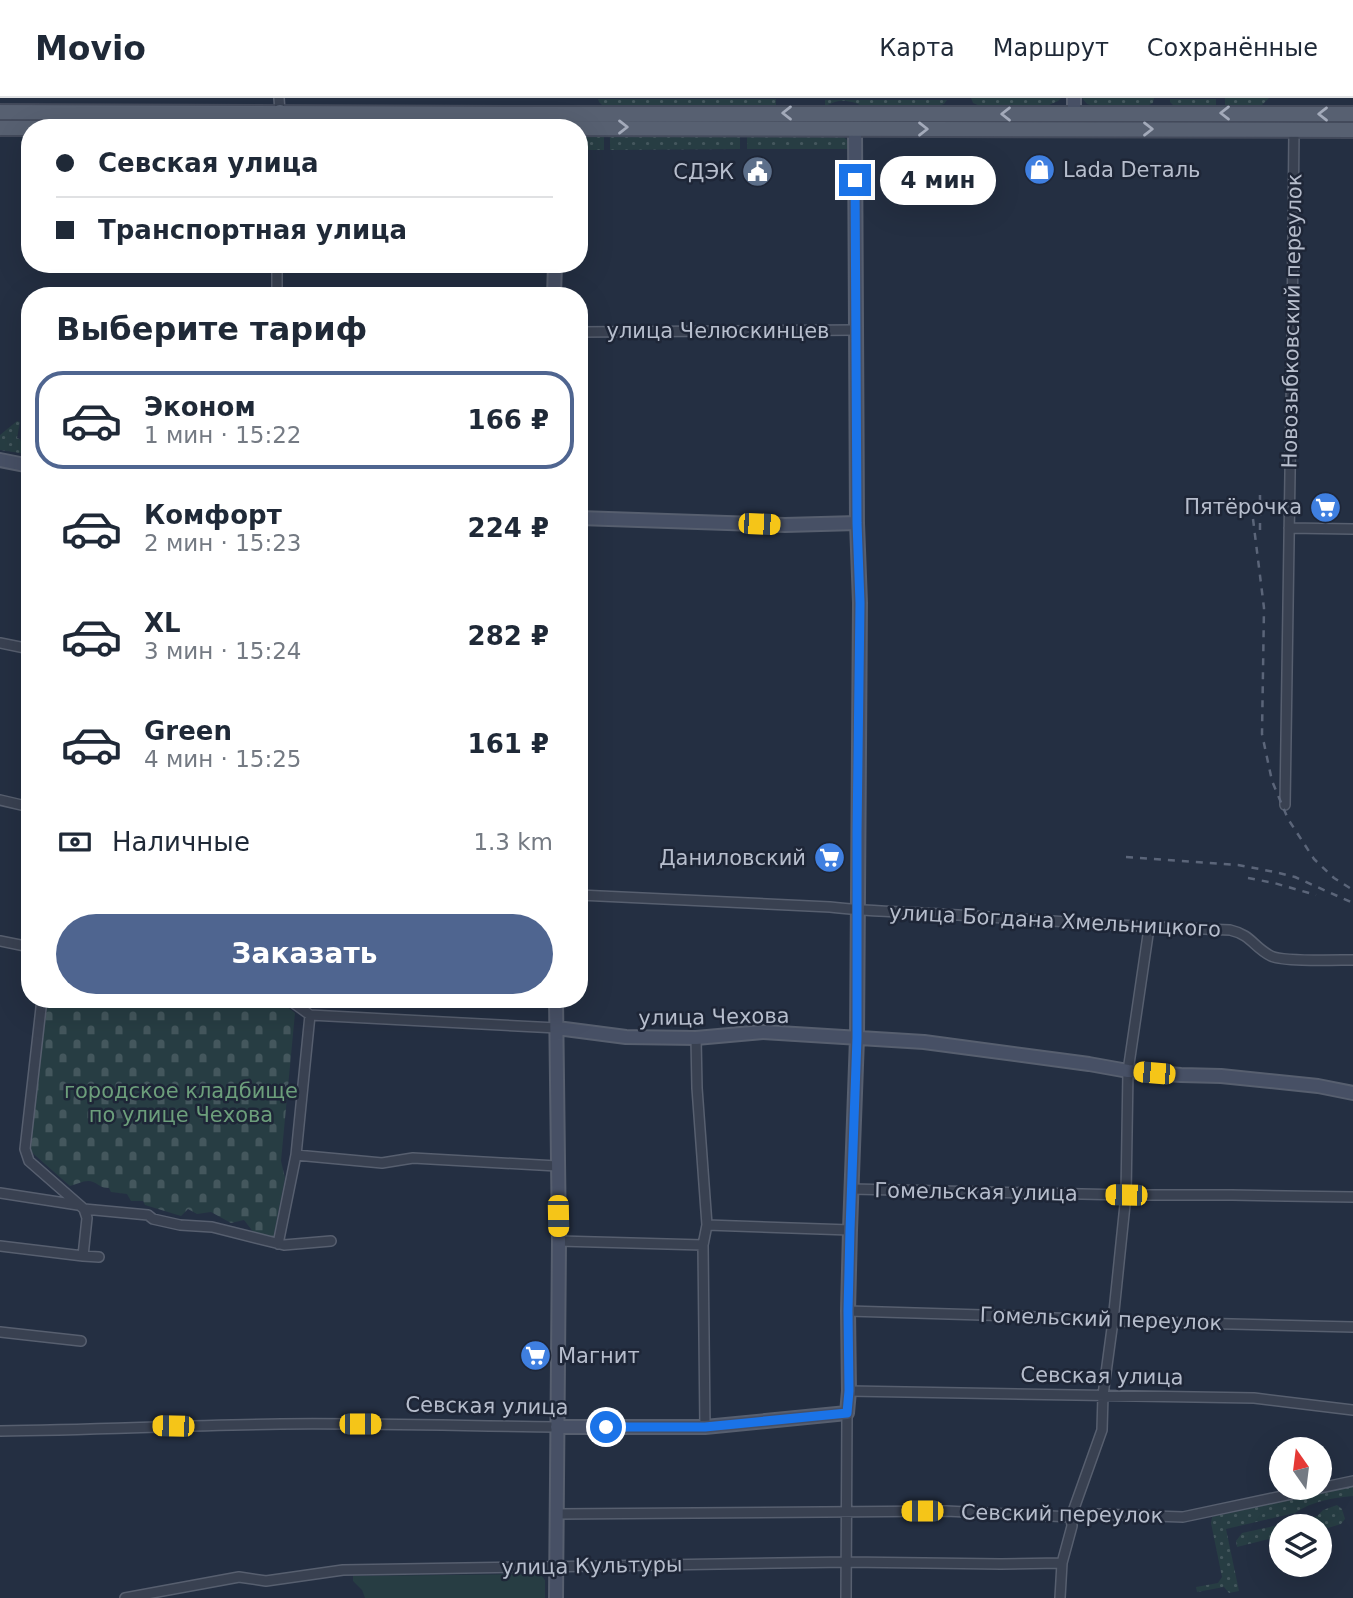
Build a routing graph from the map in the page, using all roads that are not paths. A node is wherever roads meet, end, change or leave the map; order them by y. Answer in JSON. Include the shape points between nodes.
{"nodes":[{"id":1,"x":1074,"y":98,"type":"edge"},
{"id":2,"x":280,"y":105,"type":"edge"},
{"id":3,"x":0,"y":112,"type":"edge"},
{"id":4,"x":855,"y":113,"type":"junction"},
{"id":5,"x":1074,"y":114,"type":"junction"},
{"id":6,"x":1293,"y":114,"type":"junction"},
{"id":7,"x":1353,"y":114,"type":"edge"},
{"id":8,"x":493,"y":119,"type":"edge"},
{"id":9,"x":588,"y":122,"type":"edge"},
{"id":10,"x":588,"y":124,"type":"edge"},
{"id":11,"x":0,"y":128,"type":"edge"},
{"id":12,"x":21,"y":128,"type":"edge"},
{"id":13,"x":855,"y":129,"type":"junction"},
{"id":14,"x":1294,"y":130,"type":"junction"},
{"id":15,"x":1353,"y":130,"type":"edge"},
{"id":16,"x":856,"y":331,"type":"junction"},
{"id":17,"x":588,"y":332,"type":"edge"},
{"id":18,"x":0,"y":460,"type":"edge"},
{"id":19,"x":21,"y":465,"type":"edge"},
{"id":20,"x":588,"y":518,"type":"edge"},
{"id":21,"x":857,"y":523,"type":"junction"},
{"id":22,"x":1289,"y":528,"type":"junction"},
{"id":23,"x":1353,"y":529,"type":"edge"},
{"id":24,"x":0,"y":643,"type":"edge"},
{"id":25,"x":21,"y":647,"type":"edge"},
{"id":26,"x":0,"y":800,"type":"edge"},
{"id":27,"x":21,"y":805,"type":"edge"},
{"id":28,"x":1285,"y":805,"type":"dead end"},
{"id":29,"x":588,"y":895,"type":"edge"},
{"id":30,"x":857,"y":911,"type":"junction"},
{"id":31,"x":1149,"y":928,"type":"junction"},
{"id":32,"x":0,"y":941,"type":"edge"},
{"id":33,"x":21,"y":945,"type":"edge"},
{"id":34,"x":1353,"y":960,"type":"edge"},
{"id":35,"x":40,"y":1008,"type":"edge"},
{"id":36,"x":300,"y":1008,"type":"edge"},
{"id":37,"x":556,"y":1008,"type":"edge"},
{"id":38,"x":310,"y":1015,"type":"junction"},
{"id":39,"x":556,"y":1028,"type":"junction"},
{"id":40,"x":696,"y":1038,"type":"junction"},
{"id":41,"x":857,"y":1038,"type":"junction"},
{"id":42,"x":1128,"y":1071,"type":"junction"},
{"id":43,"x":1353,"y":1093,"type":"edge"},
{"id":44,"x":296,"y":1154,"type":"junction"},
{"id":45,"x":557,"y":1166,"type":"junction"},
{"id":46,"x":852,"y":1189,"type":"junction"},
{"id":47,"x":0,"y":1193,"type":"edge"},
{"id":48,"x":1126,"y":1195,"type":"junction"},
{"id":49,"x":1353,"y":1198,"type":"edge"},
{"id":50,"x":82,"y":1207,"type":"junction"},
{"id":51,"x":707,"y":1225,"type":"junction"},
{"id":52,"x":850,"y":1230,"type":"junction"},
{"id":53,"x":331,"y":1241,"type":"dead end"},
{"id":54,"x":559,"y":1241,"type":"junction"},
{"id":55,"x":278,"y":1244,"type":"junction"},
{"id":56,"x":703,"y":1245,"type":"junction"},
{"id":57,"x":0,"y":1246,"type":"edge"},
{"id":58,"x":83,"y":1256,"type":"junction"},
{"id":59,"x":99,"y":1257,"type":"dead end"},
{"id":60,"x":848,"y":1311,"type":"junction"},
{"id":61,"x":1113,"y":1321,"type":"junction"},
{"id":62,"x":1353,"y":1327,"type":"edge"},
{"id":63,"x":0,"y":1332,"type":"edge"},
{"id":64,"x":81,"y":1341,"type":"dead end"},
{"id":65,"x":849,"y":1391,"type":"junction"},
{"id":66,"x":1103,"y":1395,"type":"junction"},
{"id":67,"x":1353,"y":1410,"type":"edge"},
{"id":68,"x":847,"y":1413,"type":"junction"},
{"id":69,"x":557,"y":1427,"type":"junction"},
{"id":70,"x":705,"y":1427,"type":"junction"},
{"id":71,"x":0,"y":1431,"type":"edge"},
{"id":72,"x":1353,"y":1481,"type":"edge"},
{"id":73,"x":848,"y":1511,"type":"junction"},
{"id":74,"x":558,"y":1514,"type":"junction"},
{"id":75,"x":1071,"y":1517,"type":"junction"},
{"id":76,"x":847,"y":1562,"type":"junction"},
{"id":77,"x":1062,"y":1563,"type":"junction"},
{"id":78,"x":556,"y":1567,"type":"junction"},
{"id":79,"x":125,"y":1598,"type":"edge"},
{"id":80,"x":556,"y":1598,"type":"edge"},
{"id":81,"x":846,"y":1598,"type":"edge"},
{"id":82,"x":1060,"y":1598,"type":"edge"}],
"edges":[{"from":1,"to":5,"type":"street"},
{"from":2,"to":3,"type":"main road"},
{"from":2,"to":8,"type":"main road"},
{"from":5,"to":4,"type":"main road","one_way":true},
{"from":4,"to":9,"type":"main road","one_way":true},
{"from":4,"to":13,"type":"main road"},
{"from":6,"to":5,"type":"main road","one_way":true},
{"from":7,"to":6,"type":"main road","one_way":true},
{"from":6,"to":14,"type":"main road"},
{"from":10,"to":13,"type":"main road","one_way":true},
{"from":11,"to":12,"type":"main road"},
{"from":13,"to":14,"type":"main road","one_way":true},
{"from":13,"to":16,"type":"street"},
{"from":14,"to":15,"type":"main road"},
{"from":14,"to":22,"type":"street","name":"Новозыбковский переулок"},
{"from":16,"to":17,"type":"street","name":"улица Челюскинцев"},
{"from":16,"to":21,"type":"street"},
{"from":18,"to":19,"type":"street"},
{"from":20,"to":21,"type":"street"},
{"from":21,"to":30,"type":"street"},
{"from":22,"to":23,"type":"street"},
{"from":22,"to":28,"type":"street","name":"Новозыбковский переулок"},
{"from":24,"to":25,"type":"street"},
{"from":26,"to":27,"type":"street"},
{"from":29,"to":30,"type":"street","name":"улица Богдана Хмельницкого"},
{"from":30,"to":31,"type":"street","name":"улица Богдана Хмельницкого"},
{"from":30,"to":41,"type":"street"},
{"from":31,"to":34,"type":"street","name":"улица Богдана Хмельницкого","via":[[1230,930],[1243,933],[1273,958]]},
{"from":31,"to":42,"type":"street"},
{"from":32,"to":33,"type":"street"},
{"from":35,"to":50,"type":"street","via":[[25,1149],[29,1161]]},
{"from":36,"to":38,"type":"street"},
{"from":37,"to":39,"type":"street"},
{"from":38,"to":39,"type":"street","name":"улица Чехова"},
{"from":38,"to":44,"type":"street"},
{"from":39,"to":40,"type":"street","name":"улица Чехова","via":[[626,1038]]},
{"from":39,"to":45,"type":"street"},
{"from":40,"to":41,"type":"street","name":"улица Чехова","via":[[763,1031]]},
{"from":40,"to":51,"type":"street"},
{"from":41,"to":42,"type":"street","name":"улица Чехова","via":[[925,1042]]},
{"from":41,"to":46,"type":"street"},
{"from":42,"to":43,"type":"street","name":"улица Чехова","via":[[1221,1076]]},
{"from":42,"to":48,"type":"street"},
{"from":44,"to":45,"type":"street","via":[[382,1163],[413,1157]]},
{"from":44,"to":55,"type":"street"},
{"from":45,"to":54,"type":"street"},
{"from":46,"to":48,"type":"street","name":"Гомельская улица"},
{"from":46,"to":52,"type":"street"},
{"from":47,"to":50,"type":"street"},
{"from":48,"to":49,"type":"street","name":"Гомельская улица"},
{"from":48,"to":61,"type":"street"},
{"from":50,"to":55,"type":"street","via":[[148,1214],[153,1219],[212,1227]]},
{"from":50,"to":58,"type":"street","via":[[87,1218]]},
{"from":51,"to":52,"type":"street"},
{"from":51,"to":56,"type":"street"},
{"from":52,"to":60,"type":"street"},
{"from":53,"to":55,"type":"street"},
{"from":54,"to":56,"type":"street"},
{"from":54,"to":69,"type":"street"},
{"from":56,"to":70,"type":"street"},
{"from":57,"to":58,"type":"street"},
{"from":58,"to":59,"type":"street"},
{"from":60,"to":61,"type":"street","name":"Гомельский переулок"},
{"from":60,"to":65,"type":"street"},
{"from":61,"to":62,"type":"street","name":"Гомельский переулок"},
{"from":61,"to":66,"type":"street"},
{"from":63,"to":64,"type":"street"},
{"from":65,"to":66,"type":"street","name":"Севская улица"},
{"from":65,"to":68,"type":"street"},
{"from":66,"to":67,"type":"street","name":"Севская улица","via":[[1254,1398]]},
{"from":66,"to":75,"type":"street","via":[[1102,1430]]},
{"from":68,"to":70,"type":"street","name":"Севская улица"},
{"from":68,"to":73,"type":"street"},
{"from":69,"to":70,"type":"street","name":"Севская улица"},
{"from":69,"to":71,"type":"street","name":"Севская улица","via":[[283,1424]]},
{"from":69,"to":74,"type":"street"},
{"from":72,"to":75,"type":"street","name":"Севский переулок","via":[[1183,1517]]},
{"from":73,"to":74,"type":"street","name":"Севский переулок"},
{"from":73,"to":75,"type":"street","name":"Севский переулок"},
{"from":73,"to":76,"type":"street"},
{"from":74,"to":78,"type":"street"},
{"from":75,"to":77,"type":"street"},
{"from":76,"to":77,"type":"street","name":"улица Культуры"},
{"from":76,"to":78,"type":"street","name":"улица Культуры"},
{"from":76,"to":81,"type":"street"},
{"from":77,"to":82,"type":"street"},
{"from":78,"to":79,"type":"street","name":"улица Культуры","via":[[344,1570],[266,1581],[239,1577]]},
{"from":78,"to":80,"type":"street"}]}
